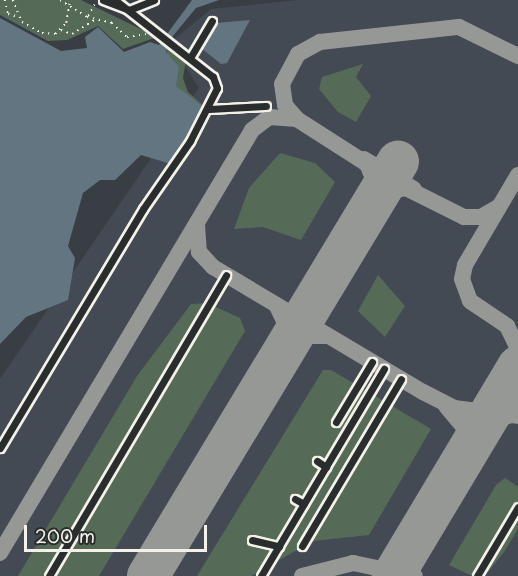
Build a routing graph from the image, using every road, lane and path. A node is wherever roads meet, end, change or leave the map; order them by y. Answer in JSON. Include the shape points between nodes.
{"nodes":[{"id":1,"x":5,"y":0,"type":"edge"},
{"id":2,"x":13,"y":0,"type":"edge"},
{"id":3,"x":60,"y":0,"type":"edge"},
{"id":4,"x":70,"y":0,"type":"edge"},
{"id":5,"x":103,"y":0,"type":"edge"},
{"id":6,"x":115,"y":0,"type":"edge"},
{"id":7,"x":154,"y":0,"type":"edge"},
{"id":8,"x":67,"y":5,"type":"junction"},
{"id":9,"x":94,"y":5,"type":"dead end"},
{"id":10,"x":129,"y":10,"type":"junction"},
{"id":11,"x":17,"y":15,"type":"junction"},
{"id":12,"x":87,"y":17,"type":"junction"},
{"id":13,"x":94,"y":19,"type":"junction"},
{"id":14,"x":212,"y":21,"type":"dead end"},
{"id":15,"x":61,"y":30,"type":"junction"},
{"id":16,"x":150,"y":32,"type":"dead end"},
{"id":17,"x":190,"y":58,"type":"junction"},
{"id":18,"x":267,"y":106,"type":"dead end"},
{"id":19,"x":208,"y":109,"type":"junction"},
{"id":20,"x":226,"y":275,"type":"dead end"},
{"id":21,"x":372,"y":362,"type":"dead end"},
{"id":22,"x":384,"y":369,"type":"dead end"},
{"id":23,"x":401,"y":379,"type":"dead end"},
{"id":24,"x":336,"y":422,"type":"dead end"},
{"id":25,"x":0,"y":448,"type":"edge"},
{"id":26,"x":317,"y":461,"type":"dead end"},
{"id":27,"x":326,"y":467,"type":"junction"},
{"id":28,"x":295,"y":499,"type":"dead end"},
{"id":29,"x":304,"y":504,"type":"junction"},
{"id":30,"x":518,"y":507,"type":"edge"},
{"id":31,"x":252,"y":540,"type":"dead end"},
{"id":32,"x":279,"y":546,"type":"junction"},
{"id":33,"x":302,"y":546,"type":"dead end"},
{"id":34,"x":49,"y":576,"type":"edge"},
{"id":35,"x":261,"y":576,"type":"edge"},
{"id":36,"x":477,"y":576,"type":"edge"}],
"edges":[{"from":1,"to":11,"type":"path","via":[[8,14]]},
{"from":2,"to":11,"type":"path"},
{"from":3,"to":8,"type":"path"},
{"from":4,"to":8,"type":"path"},
{"from":5,"to":10,"type":"street"},
{"from":6,"to":10,"type":"street"},
{"from":7,"to":10,"type":"street"},
{"from":8,"to":12,"type":"path"},
{"from":8,"to":15,"type":"path"},
{"from":9,"to":12,"type":"path"},
{"from":10,"to":17,"type":"street"},
{"from":11,"to":15,"type":"path","via":[[42,33]]},
{"from":12,"to":13,"type":"path"},
{"from":13,"to":15,"type":"path","via":[[72,34]]},
{"from":13,"to":16,"type":"path","via":[[112,23],[131,38]]},
{"from":14,"to":17,"type":"street"},
{"from":17,"to":19,"type":"street","via":[[216,82]]},
{"from":18,"to":19,"type":"street"},
{"from":19,"to":25,"type":"street","via":[[143,208]]},
{"from":20,"to":34,"type":"street"},
{"from":21,"to":24,"type":"street"},
{"from":22,"to":27,"type":"street"},
{"from":23,"to":33,"type":"street"},
{"from":26,"to":27,"type":"street"},
{"from":27,"to":29,"type":"street"},
{"from":28,"to":29,"type":"street"},
{"from":29,"to":32,"type":"street"},
{"from":30,"to":36,"type":"street"},
{"from":31,"to":32,"type":"street"},
{"from":32,"to":35,"type":"street"}]}
